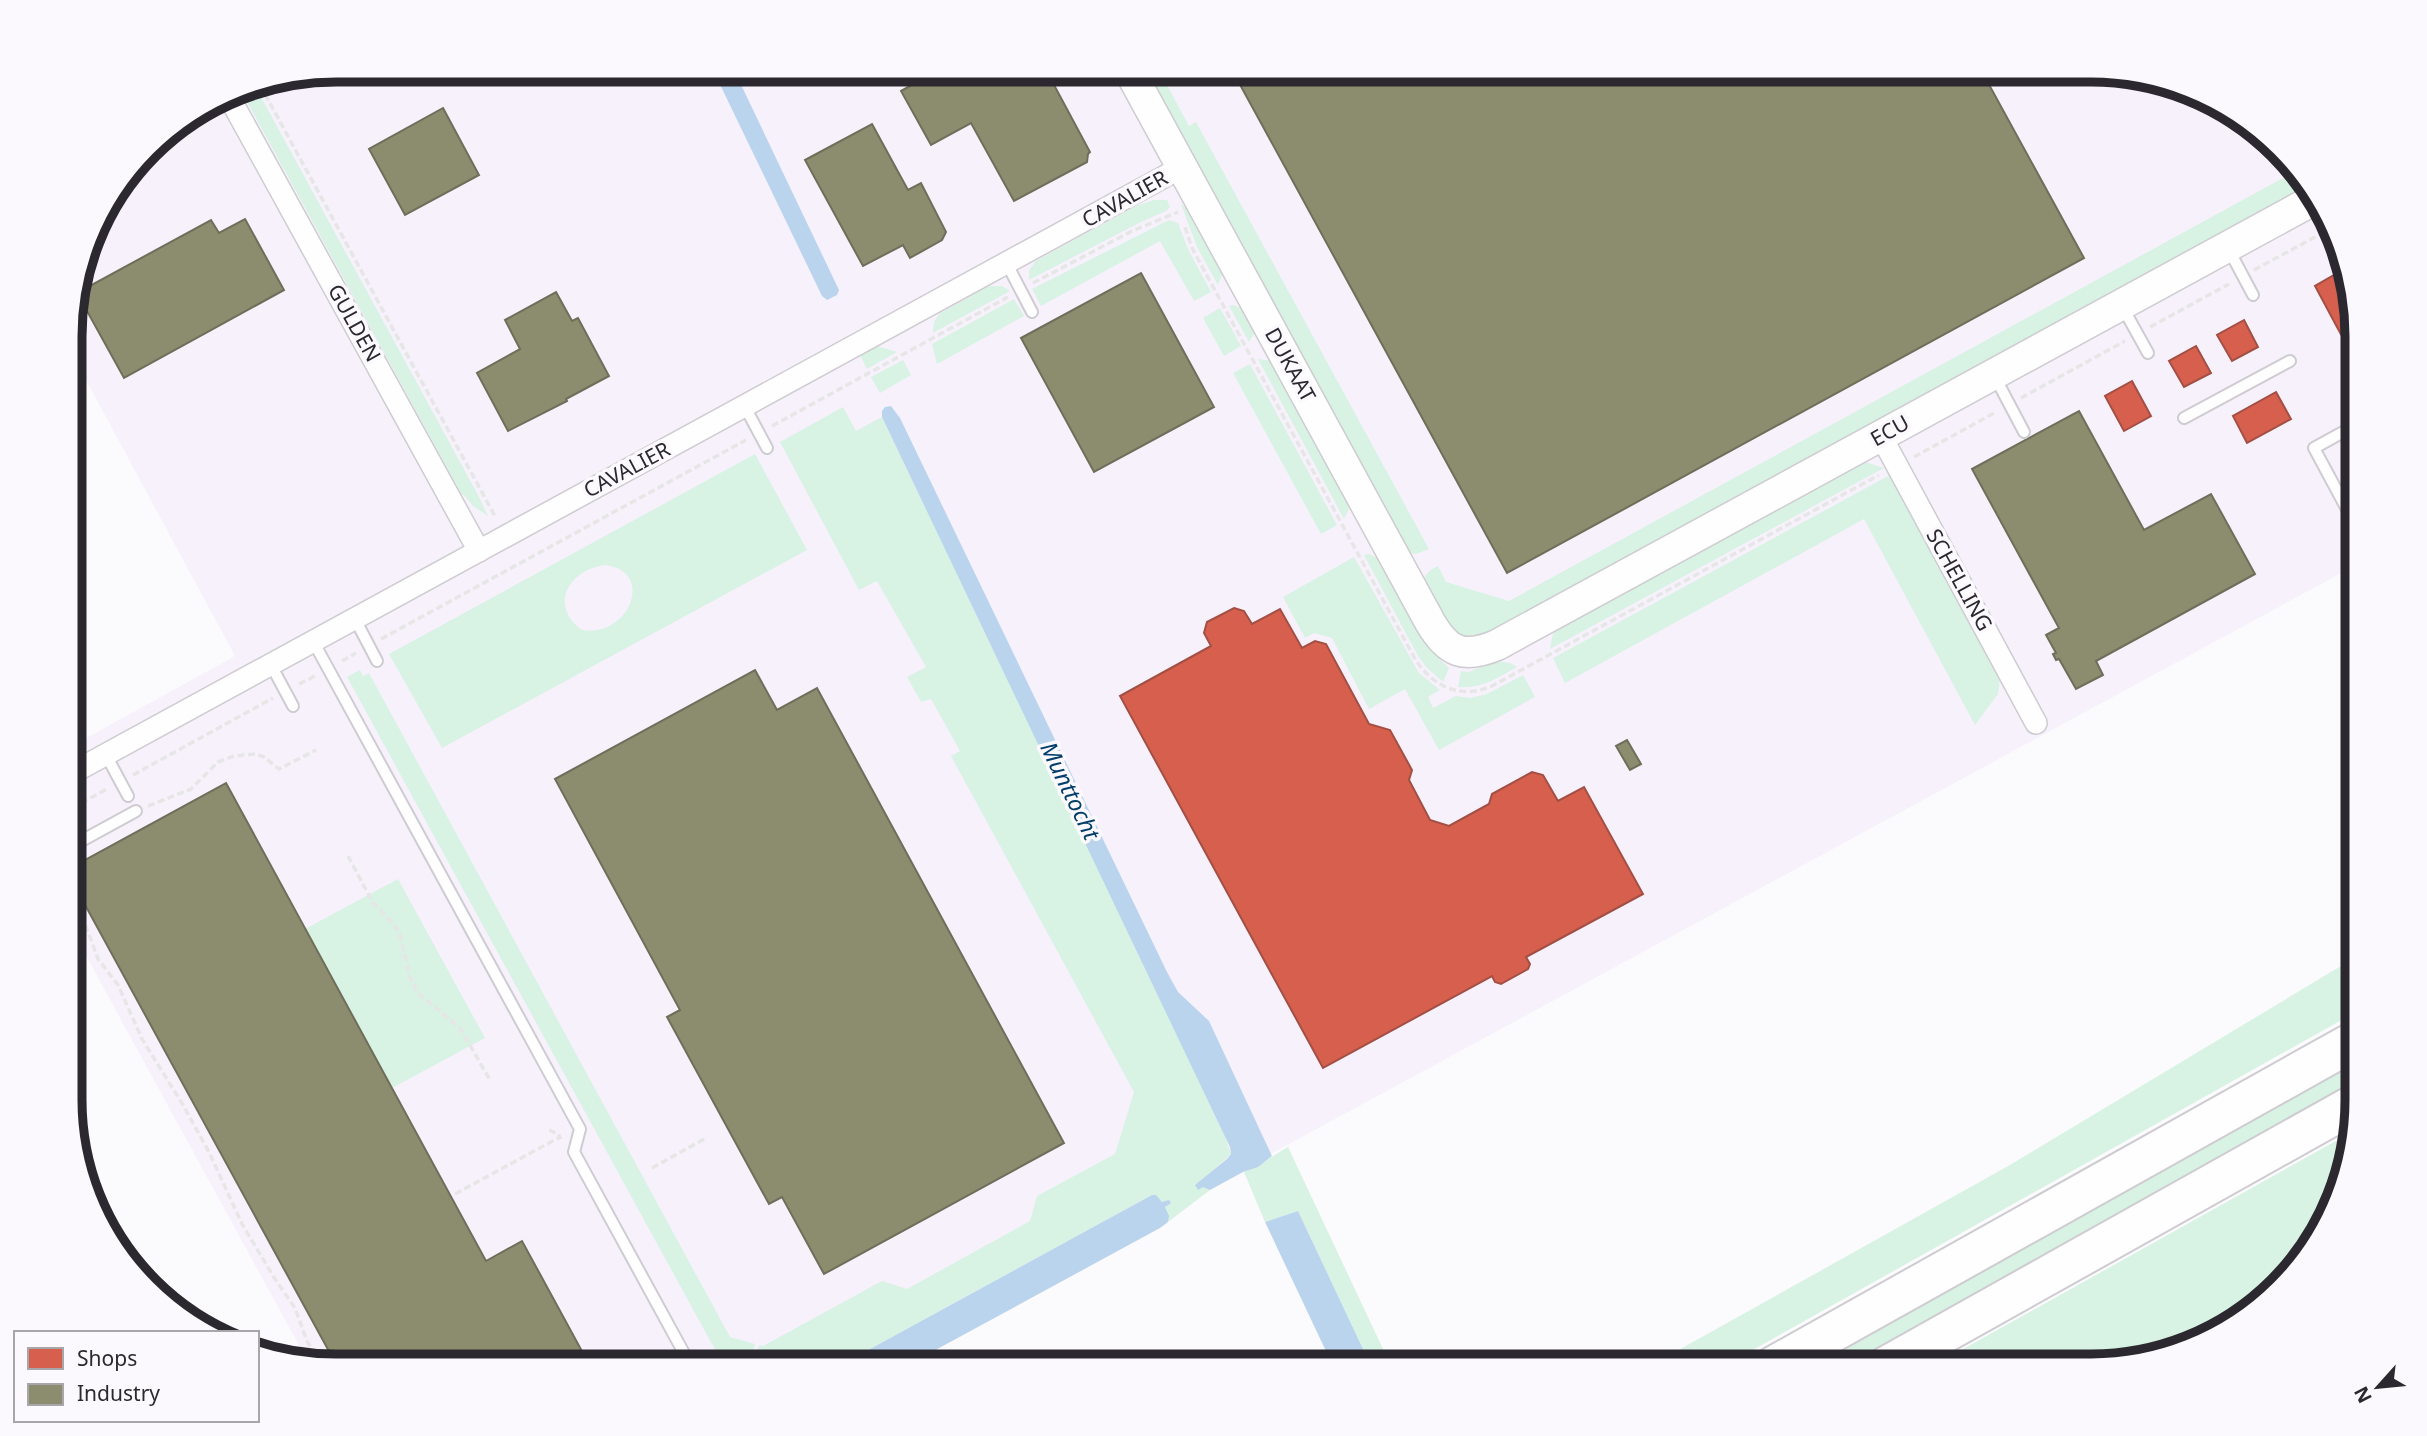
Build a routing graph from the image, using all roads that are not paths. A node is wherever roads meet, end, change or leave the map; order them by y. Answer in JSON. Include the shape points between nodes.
{"nodes":[{"id":1,"x":1136,"y":82,"type":"edge"},
{"id":2,"x":234,"y":104,"type":"edge"},
{"id":3,"x":1182,"y":167,"type":"junction"},
{"id":4,"x":2307,"y":203,"type":"edge"},
{"id":5,"x":2227,"y":247,"type":"junction"},
{"id":6,"x":1007,"y":264,"type":"junction"},
{"id":7,"x":2253,"y":295,"type":"dead end"},
{"id":8,"x":2122,"y":305,"type":"junction"},
{"id":9,"x":1032,"y":312,"type":"dead end"},
{"id":10,"x":2148,"y":353,"type":"dead end"},
{"id":11,"x":2290,"y":361,"type":"dead end"},
{"id":12,"x":1994,"y":375,"type":"junction"},
{"id":13,"x":745,"y":407,"type":"junction"},
{"id":14,"x":2184,"y":418,"type":"dead end"},
{"id":15,"x":2345,"y":431,"type":"edge"},
{"id":16,"x":2024,"y":432,"type":"dead end"},
{"id":17,"x":1881,"y":436,"type":"junction"},
{"id":18,"x":767,"y":449,"type":"dead end"},
{"id":19,"x":2345,"y":506,"type":"edge"},
{"id":20,"x":479,"y":551,"type":"junction"},
{"id":21,"x":355,"y":619,"type":"junction"},
{"id":22,"x":313,"y":641,"type":"junction"},
{"id":23,"x":1460,"y":652,"type":"joint"},
{"id":24,"x":377,"y":661,"type":"dead end"},
{"id":25,"x":271,"y":664,"type":"junction"},
{"id":26,"x":293,"y":706,"type":"dead end"},
{"id":27,"x":2036,"y":723,"type":"dead end"},
{"id":28,"x":106,"y":755,"type":"junction"},
{"id":29,"x":82,"y":768,"type":"edge"},
{"id":30,"x":128,"y":796,"type":"dead end"},
{"id":31,"x":136,"y":811,"type":"dead end"},
{"id":32,"x":82,"y":841,"type":"edge"},
{"id":33,"x":2345,"y":1046,"type":"edge"},
{"id":34,"x":2344,"y":1109,"type":"edge"},
{"id":35,"x":684,"y":1354,"type":"edge"},
{"id":36,"x":1794,"y":1354,"type":"edge"},
{"id":37,"x":1906,"y":1354,"type":"edge"}],
"edges":[{"from":1,"to":3,"type":"street","name":"DUKAAT"},
{"from":2,"to":20,"type":"street","name":"GULDEN"},
{"from":3,"to":6,"type":"street","name":"CAVALIER"},
{"from":3,"to":23,"type":"street","name":"DUKAAT","via":[[1430,622],[1447,645]]},
{"from":4,"to":5,"type":"street","name":"ECU"},
{"from":5,"to":7,"type":"lane"},
{"from":5,"to":8,"type":"street","name":"ECU"},
{"from":6,"to":9,"type":"lane"},
{"from":6,"to":13,"type":"street","name":"CAVALIER"},
{"from":8,"to":10,"type":"lane"},
{"from":8,"to":12,"type":"street","name":"ECU"},
{"from":11,"to":14,"type":"lane"},
{"from":12,"to":16,"type":"lane"},
{"from":12,"to":17,"type":"street","name":"ECU"},
{"from":13,"to":18,"type":"lane"},
{"from":13,"to":20,"type":"street","name":"CAVALIER"},
{"from":15,"to":19,"type":"lane","via":[[2314,448]]},
{"from":17,"to":23,"type":"street","name":"ECU","via":[[1497,645]]},
{"from":17,"to":27,"type":"street","name":"SCHELLING"},
{"from":20,"to":21,"type":"street","name":"CAVALIER"},
{"from":21,"to":22,"type":"street","name":"CAVALIER"},
{"from":21,"to":24,"type":"lane"},
{"from":22,"to":25,"type":"street","name":"CAVALIER"},
{"from":22,"to":35,"type":"lane","via":[[580,1129],[574,1152]]},
{"from":25,"to":26,"type":"lane"},
{"from":25,"to":28,"type":"street","name":"CAVALIER"},
{"from":28,"to":29,"type":"street","name":"CAVALIER"},
{"from":28,"to":30,"type":"lane"},
{"from":31,"to":32,"type":"lane"},
{"from":33,"to":36,"type":"highway"},
{"from":34,"to":37,"type":"highway"}]}
